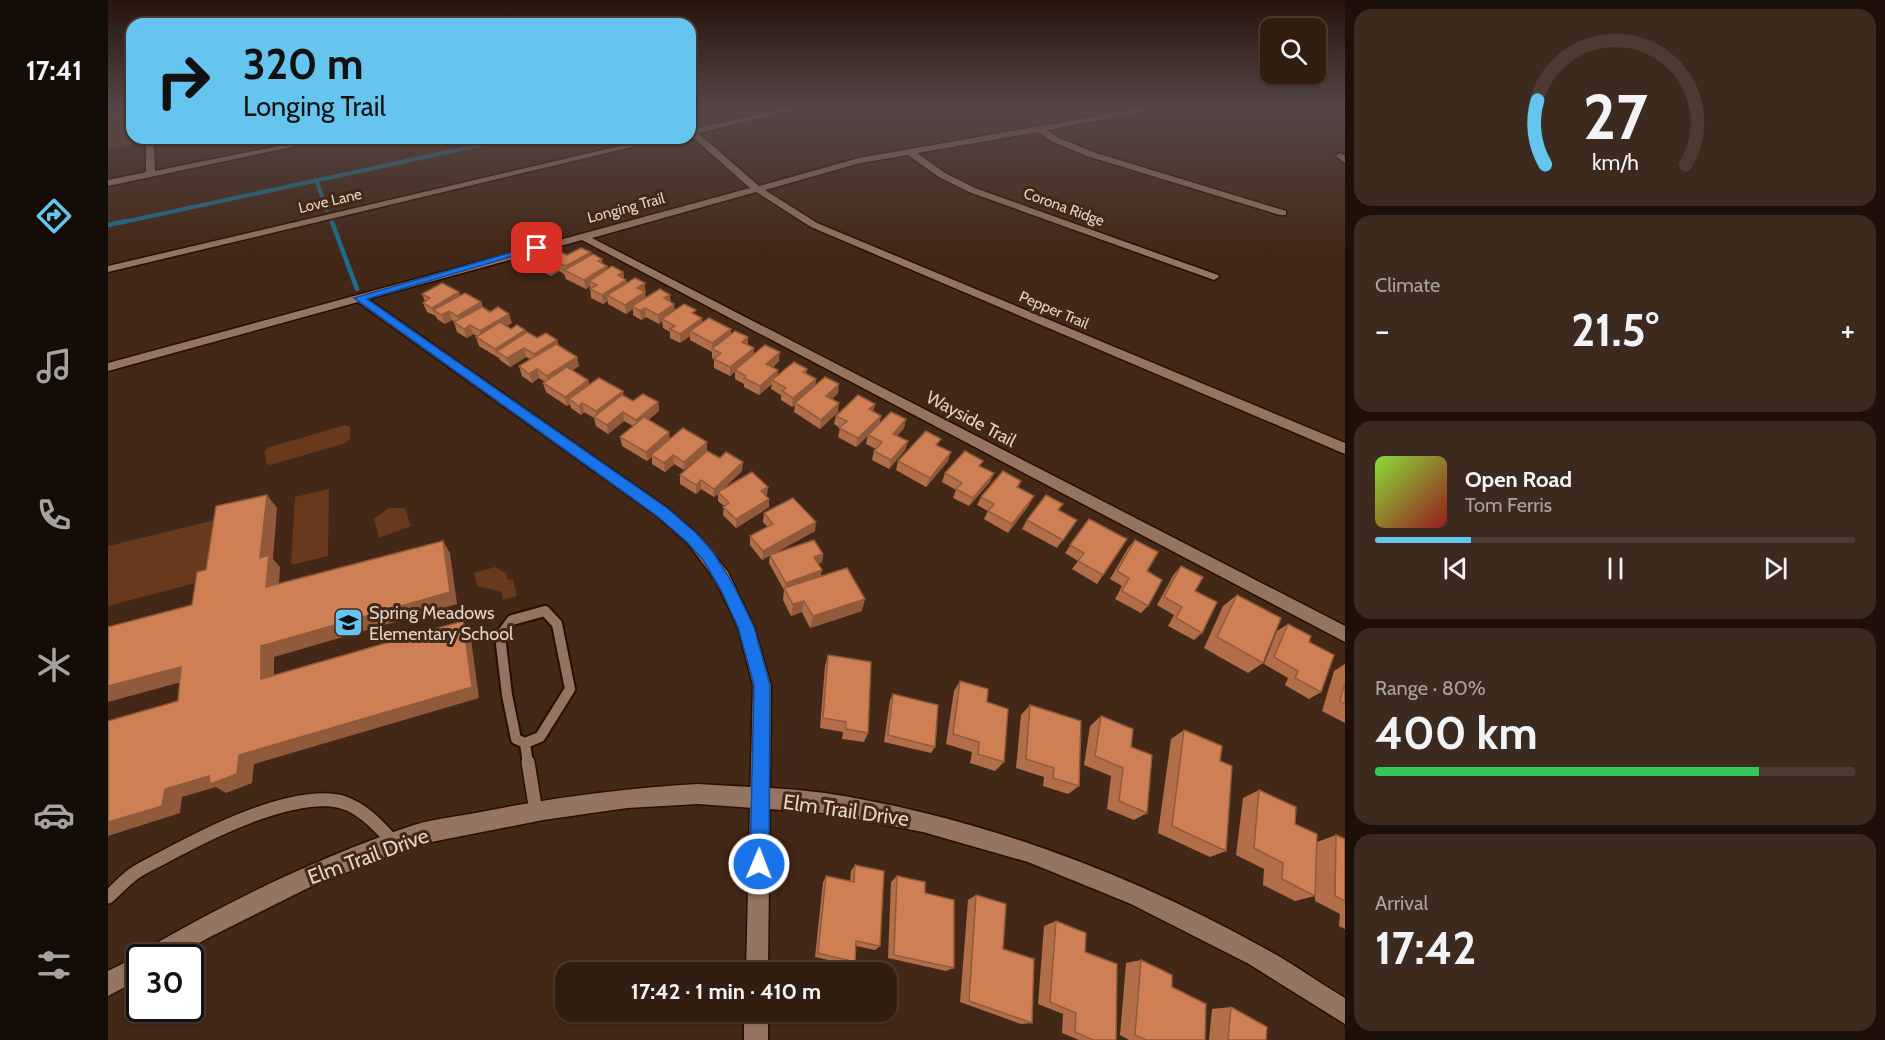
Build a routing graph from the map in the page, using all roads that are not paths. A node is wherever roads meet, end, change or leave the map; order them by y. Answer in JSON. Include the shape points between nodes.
{"nodes":[{"id":1,"x":150,"y":157,"type":"edge"},
{"id":2,"x":238,"y":157,"type":"edge"},
{"id":3,"x":586,"y":157,"type":"edge"},
{"id":4,"x":718,"y":157,"type":"edge"},
{"id":5,"x":884,"y":157,"type":"edge"},
{"id":6,"x":916,"y":157,"type":"edge"},
{"id":7,"x":1098,"y":157,"type":"edge"},
{"id":8,"x":151,"y":174,"type":"junction"},
{"id":9,"x":108,"y":183,"type":"edge"},
{"id":10,"x":757,"y":189,"type":"junction"},
{"id":11,"x":1283,"y":213,"type":"dead end"},
{"id":12,"x":581,"y":236,"type":"junction"},
{"id":13,"x":108,"y":269,"type":"edge"},
{"id":14,"x":1214,"y":277,"type":"dead end"},
{"id":15,"x":359,"y":298,"type":"junction"},
{"id":16,"x":108,"y":367,"type":"edge"},
{"id":17,"x":1345,"y":449,"type":"edge"},
{"id":18,"x":1345,"y":634,"type":"edge"},
{"id":19,"x":525,"y":743,"type":"junction"},
{"id":20,"x":760,"y":798,"type":"junction"},
{"id":21,"x":536,"y":812,"type":"junction"},
{"id":22,"x":394,"y":843,"type":"junction"},
{"id":23,"x":108,"y":897,"type":"edge"},
{"id":24,"x":176,"y":944,"type":"edge"},
{"id":25,"x":757,"y":962,"type":"edge"},
{"id":26,"x":126,"y":974,"type":"edge"},
{"id":27,"x":108,"y":984,"type":"edge"},
{"id":28,"x":1345,"y":1012,"type":"edge"},
{"id":29,"x":756,"y":1022,"type":"edge"},
{"id":30,"x":756,"y":1040,"type":"edge"}],
"edges":[{"from":1,"to":8,"type":"street"},
{"from":2,"to":8,"type":"street"},
{"from":3,"to":13,"type":"street","name":"Love Lane"},
{"from":4,"to":10,"type":"street","name":"Pepper Trail"},
{"from":5,"to":10,"type":"street","name":"Longing Trail"},
{"from":6,"to":14,"type":"street","name":"Corona Ridge","via":[[972,190]]},
{"from":7,"to":11,"type":"street"},
{"from":8,"to":9,"type":"street"},
{"from":10,"to":12,"type":"street","name":"Longing Trail"},
{"from":10,"to":17,"type":"street","name":"Pepper Trail","via":[[776,205],[814,225]]},
{"from":12,"to":15,"type":"street","name":"Longing Trail"},
{"from":12,"to":18,"type":"street","name":"Wayside Trail"},
{"from":15,"to":16,"type":"street","name":"Longing Trail"},
{"from":15,"to":20,"type":"street","via":[[662,512],[708,556],[746,627],[762,685]]},
{"from":19,"to":19,"type":"lane","via":[[540,737],[570,689],[557,624],[545,611],[512,620],[500,636],[516,739]]},
{"from":19,"to":21,"type":"lane"},
{"from":20,"to":21,"type":"street","name":"Elm Trail Drive","via":[[698,794],[627,798]]},
{"from":20,"to":25,"type":"street"},
{"from":20,"to":28,"type":"street","name":"Elm Trail Drive","via":[[823,804],[923,822],[1028,852],[1138,896],[1257,957]]},
{"from":21,"to":22,"type":"street","name":"Elm Trail Drive","via":[[416,835]]},
{"from":22,"to":23,"type":"lane","via":[[358,809],[332,800],[302,803],[263,811],[195,840],[133,874]]},
{"from":22,"to":24,"type":"street","name":"Elm Trail Drive","via":[[304,879]]},
{"from":26,"to":27,"type":"street"},
{"from":29,"to":30,"type":"street"}]}
